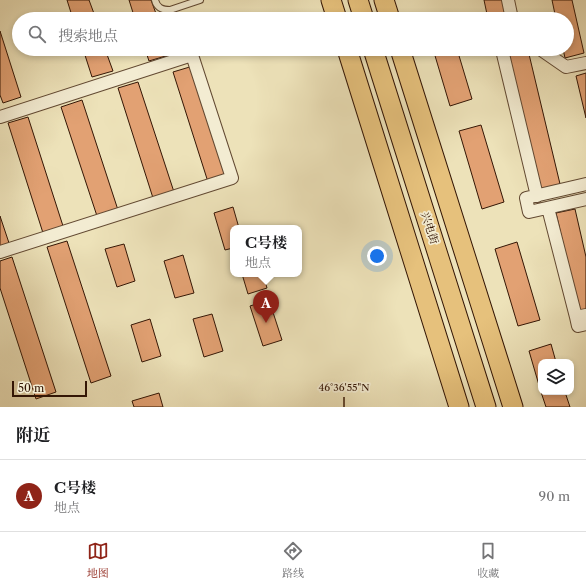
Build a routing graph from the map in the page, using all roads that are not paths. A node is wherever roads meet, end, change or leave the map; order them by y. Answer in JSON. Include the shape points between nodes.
{"nodes":[{"id":1,"x":155,"y":0,"type":"edge"},
{"id":2,"x":200,"y":0,"type":"edge"},
{"id":3,"x":331,"y":0,"type":"edge"},
{"id":4,"x":358,"y":0,"type":"edge"},
{"id":5,"x":384,"y":0,"type":"edge"},
{"id":6,"x":508,"y":0,"type":"edge"},
{"id":7,"x":192,"y":1,"type":"edge"},
{"id":8,"x":335,"y":12,"type":"edge"},
{"id":9,"x":362,"y":12,"type":"edge"},
{"id":10,"x":388,"y":12,"type":"edge"},
{"id":11,"x":511,"y":12,"type":"edge"},
{"id":12,"x":189,"y":56,"type":"edge"},
{"id":13,"x":192,"y":56,"type":"edge"},
{"id":14,"x":349,"y":56,"type":"edge"},
{"id":15,"x":375,"y":56,"type":"edge"},
{"id":16,"x":402,"y":56,"type":"edge"},
{"id":17,"x":503,"y":56,"type":"edge"},
{"id":18,"x":550,"y":56,"type":"edge"},
{"id":19,"x":586,"y":63,"type":"edge"},
{"id":20,"x":0,"y":117,"type":"edge"},
{"id":21,"x":586,"y":184,"type":"edge"},
{"id":22,"x":537,"y":196,"type":"junction"},
{"id":23,"x":586,"y":199,"type":"edge"},
{"id":24,"x":548,"y":208,"type":"junction"},
{"id":25,"x":0,"y":252,"type":"edge"},
{"id":26,"x":581,"y":316,"type":"edge"},
{"id":27,"x":586,"y":324,"type":"edge"},
{"id":28,"x":459,"y":407,"type":"edge"},
{"id":29,"x":486,"y":407,"type":"edge"},
{"id":30,"x":513,"y":407,"type":"edge"}],
"edges":[{"from":1,"to":7,"type":"lane","via":[[156,4],[165,10]]},
{"from":2,"to":7,"type":"lane"},
{"from":3,"to":8,"type":"main road"},
{"from":4,"to":9,"type":"main road"},
{"from":5,"to":10,"type":"main road"},
{"from":6,"to":11,"type":"street"},
{"from":12,"to":20,"type":"street"},
{"from":13,"to":25,"type":"street","via":[[232,178]]},
{"from":14,"to":28,"type":"main road"},
{"from":15,"to":29,"type":"main road","name":"兴电街"},
{"from":16,"to":30,"type":"main road"},
{"from":17,"to":22,"type":"street"},
{"from":18,"to":19,"type":"street","via":[[566,67]]},
{"from":21,"to":22,"type":"street"},
{"from":22,"to":24,"type":"street","via":[[526,198],[529,212]]},
{"from":23,"to":24,"type":"street"},
{"from":24,"to":26,"type":"street"},
{"from":26,"to":27,"type":"street","via":[[578,326]]}]}
